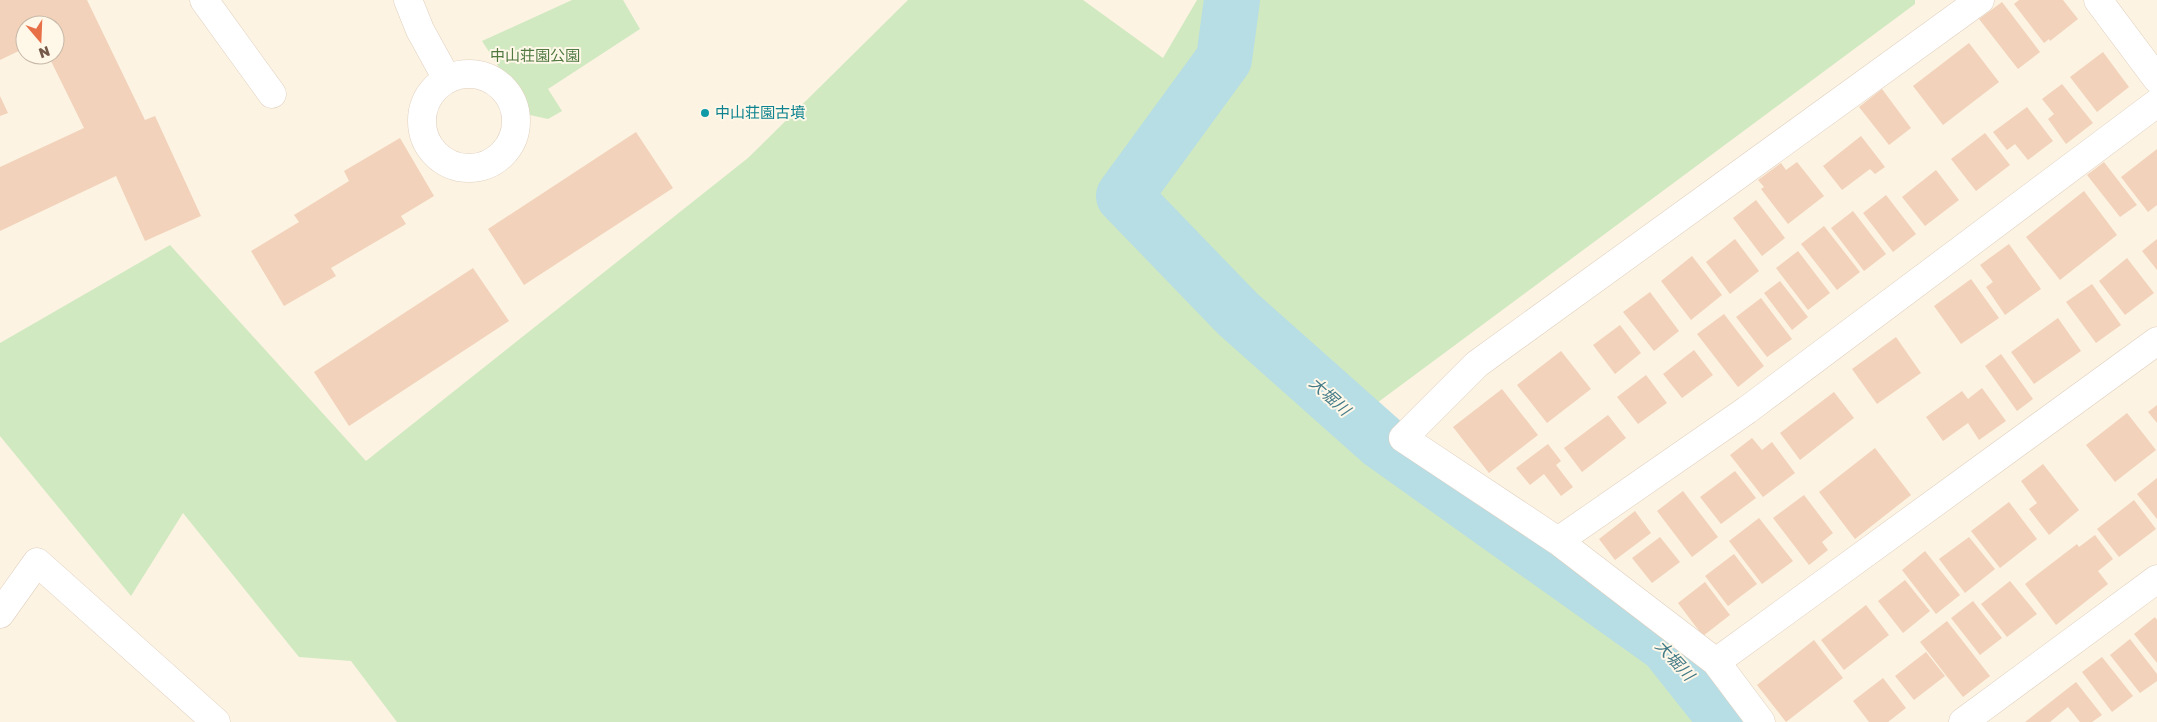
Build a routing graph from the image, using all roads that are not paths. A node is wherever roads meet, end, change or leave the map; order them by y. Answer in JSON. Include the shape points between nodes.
{"nodes":[{"id":1,"x":204,"y":0,"type":"edge"},
{"id":2,"x":408,"y":0,"type":"edge"},
{"id":3,"x":1980,"y":0,"type":"edge"},
{"id":4,"x":2098,"y":0,"type":"edge"},
{"id":5,"x":2157,"y":79,"type":"edge"},
{"id":6,"x":447,"y":80,"type":"dead end"},
{"id":7,"x":272,"y":94,"type":"dead end"},
{"id":8,"x":2157,"y":103,"type":"edge"},
{"id":9,"x":2157,"y":341,"type":"edge"},
{"id":10,"x":1558,"y":541,"type":"junction"},
{"id":11,"x":2157,"y":579,"type":"edge"},
{"id":12,"x":0,"y":614,"type":"edge"},
{"id":13,"x":1716,"y":662,"type":"junction"},
{"id":14,"x":216,"y":722,"type":"edge"},
{"id":15,"x":1761,"y":722,"type":"edge"},
{"id":16,"x":1963,"y":722,"type":"edge"}],
"edges":[{"from":1,"to":7,"type":"street"},
{"from":2,"to":6,"type":"street"},
{"from":3,"to":10,"type":"street","via":[[1477,364],[1403,438]]},
{"from":4,"to":5,"type":"street"},
{"from":8,"to":10,"type":"street","via":[[1747,410]]},
{"from":9,"to":13,"type":"street"},
{"from":10,"to":13,"type":"street"},
{"from":11,"to":16,"type":"street"},
{"from":12,"to":14,"type":"street","via":[[37,562]]},
{"from":13,"to":15,"type":"street"}]}
